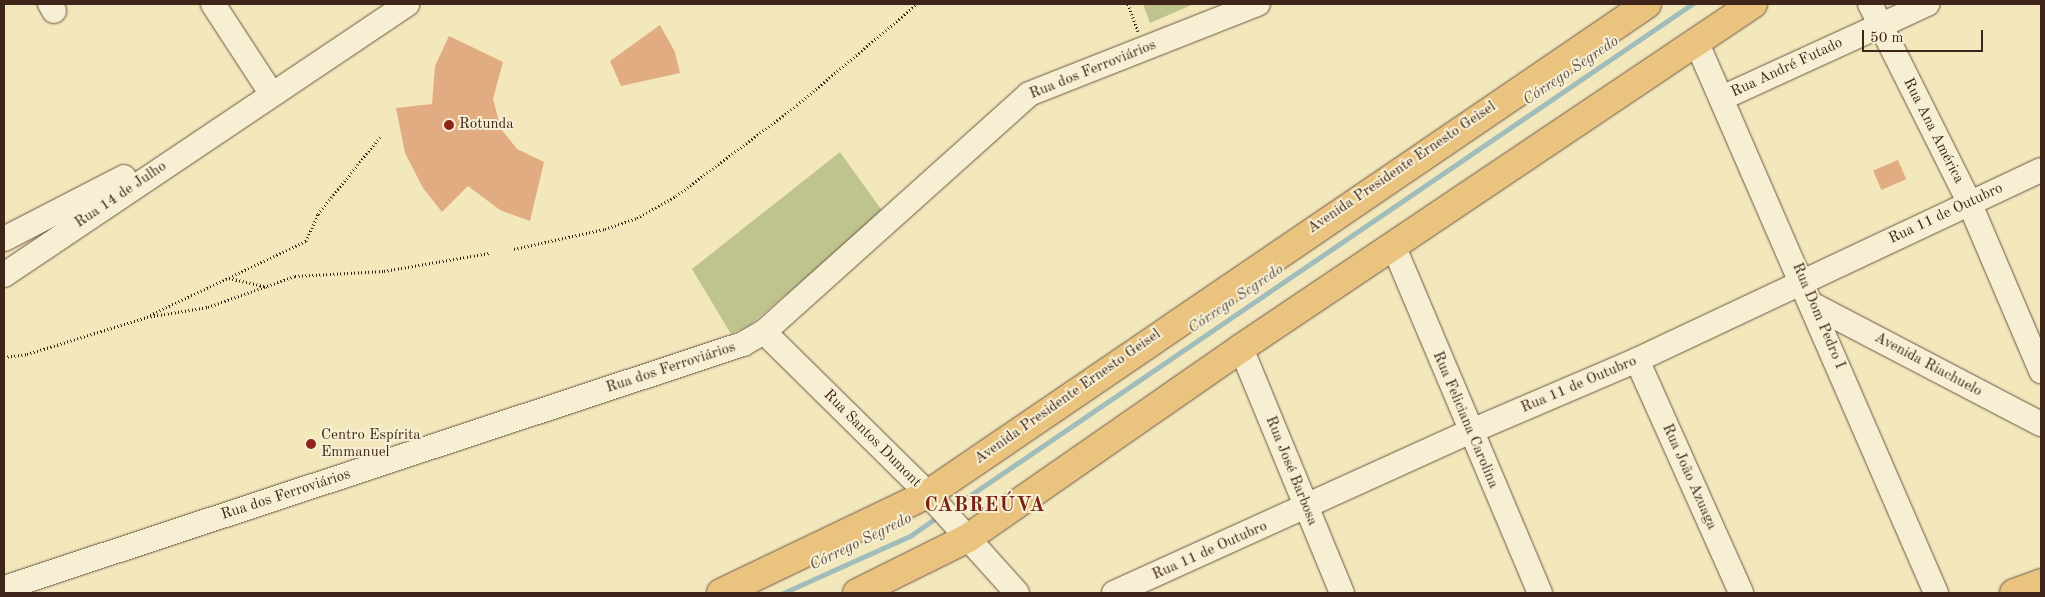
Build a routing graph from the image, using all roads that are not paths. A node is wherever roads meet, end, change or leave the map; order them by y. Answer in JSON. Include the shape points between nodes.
{"nodes":[{"id":1,"x":213,"y":4,"type":"edge"},
{"id":2,"x":408,"y":4,"type":"edge"},
{"id":3,"x":1258,"y":4,"type":"edge"},
{"id":4,"x":1647,"y":4,"type":"edge"},
{"id":5,"x":1753,"y":4,"type":"edge"},
{"id":6,"x":1870,"y":4,"type":"edge"},
{"id":7,"x":1927,"y":4,"type":"edge"},
{"id":8,"x":1880,"y":25,"type":"junction"},
{"id":9,"x":1696,"y":40,"type":"junction"},
{"id":10,"x":271,"y":93,"type":"junction"},
{"id":11,"x":1722,"y":98,"type":"junction"},
{"id":12,"x":237,"y":115,"type":"junction"},
{"id":13,"x":2041,"y":170,"type":"edge"},
{"id":14,"x":1969,"y":202,"type":"junction"},
{"id":15,"x":4,"y":239,"type":"edge"},
{"id":16,"x":1393,"y":245,"type":"junction"},
{"id":17,"x":4,"y":275,"type":"edge"},
{"id":18,"x":1804,"y":282,"type":"junction"},
{"id":19,"x":1815,"y":306,"type":"junction"},
{"id":20,"x":764,"y":332,"type":"junction"},
{"id":21,"x":1240,"y":348,"type":"junction"},
{"id":22,"x":1637,"y":360,"type":"junction"},
{"id":23,"x":2041,"y":370,"type":"edge"},
{"id":24,"x":2041,"y":424,"type":"edge"},
{"id":25,"x":1469,"y":432,"type":"junction"},
{"id":26,"x":929,"y":496,"type":"junction"},
{"id":27,"x":1306,"y":509,"type":"junction"},
{"id":28,"x":967,"y":536,"type":"junction"},
{"id":29,"x":2041,"y":583,"type":"edge"},
{"id":30,"x":4,"y":588,"type":"edge"},
{"id":31,"x":720,"y":593,"type":"edge"},
{"id":32,"x":857,"y":593,"type":"edge"},
{"id":33,"x":1017,"y":593,"type":"edge"},
{"id":34,"x":1114,"y":593,"type":"edge"},
{"id":35,"x":1342,"y":593,"type":"edge"},
{"id":36,"x":1540,"y":593,"type":"edge"},
{"id":37,"x":1741,"y":593,"type":"edge"},
{"id":38,"x":1936,"y":593,"type":"edge"},
{"id":39,"x":2014,"y":593,"type":"edge"}],
"edges":[{"from":1,"to":10,"type":"street"},
{"from":2,"to":10,"type":"street","name":"Rua 14 de Julho"},
{"from":3,"to":20,"type":"street","name":"Rua dos Ferroviários","via":[[1018,102]]},
{"from":4,"to":26,"type":"main road","name":"Avenida Presidente Ernesto Geisel"},
{"from":5,"to":9,"type":"main road"},
{"from":6,"to":8,"type":"street","name":"Rua Ana América"},
{"from":7,"to":8,"type":"street","name":"Rua André Futado"},
{"from":8,"to":11,"type":"street","name":"Rua André Futado"},
{"from":8,"to":14,"type":"street","name":"Rua Ana América"},
{"from":9,"to":11,"type":"street","name":"Rua Dom Pedro I"},
{"from":9,"to":16,"type":"main road"},
{"from":10,"to":12,"type":"street","name":"Rua 14 de Julho"},
{"from":11,"to":18,"type":"street","name":"Rua Dom Pedro I"},
{"from":12,"to":15,"type":"street","name":"Rua 14 de Julho"},
{"from":12,"to":17,"type":"street","name":"Rua 14 de Julho"},
{"from":13,"to":14,"type":"street","name":"Rua 11 de Outubro"},
{"from":14,"to":18,"type":"street","name":"Rua 11 de Outubro"},
{"from":14,"to":23,"type":"street","name":"Rua Ana América"},
{"from":16,"to":21,"type":"main road"},
{"from":16,"to":25,"type":"street","name":"Rua Feliciana Carolina"},
{"from":18,"to":19,"type":"street","name":"Rua Dom Pedro I"},
{"from":18,"to":22,"type":"street","name":"Rua 11 de Outubro"},
{"from":19,"to":24,"type":"street","name":"Avenida Riachuelo"},
{"from":19,"to":38,"type":"street","name":"Rua Dom Pedro I"},
{"from":20,"to":26,"type":"street","name":"Rua Santos Dumont"},
{"from":20,"to":30,"type":"street","name":"Rua dos Ferroviários","via":[[743,344]]},
{"from":21,"to":27,"type":"street","name":"Rua José Barbosa"},
{"from":21,"to":28,"type":"main road"},
{"from":22,"to":25,"type":"street","name":"Rua 11 de Outubro"},
{"from":22,"to":37,"type":"street","name":"Rua João Azuaga"},
{"from":25,"to":27,"type":"street","name":"Rua 11 de Outubro"},
{"from":25,"to":36,"type":"street","name":"Rua Feliciana Carolina"},
{"from":26,"to":28,"type":"street","name":"Rua Santos Dumont"},
{"from":26,"to":31,"type":"main road","name":"Avenida Presidente Ernesto Geisel"},
{"from":27,"to":34,"type":"street","name":"Rua 11 de Outubro"},
{"from":27,"to":35,"type":"street","name":"Rua José Barbosa"},
{"from":28,"to":32,"type":"main road"},
{"from":28,"to":33,"type":"street","name":"Rua Santos Dumont"},
{"from":29,"to":39,"type":"main road"}]}
